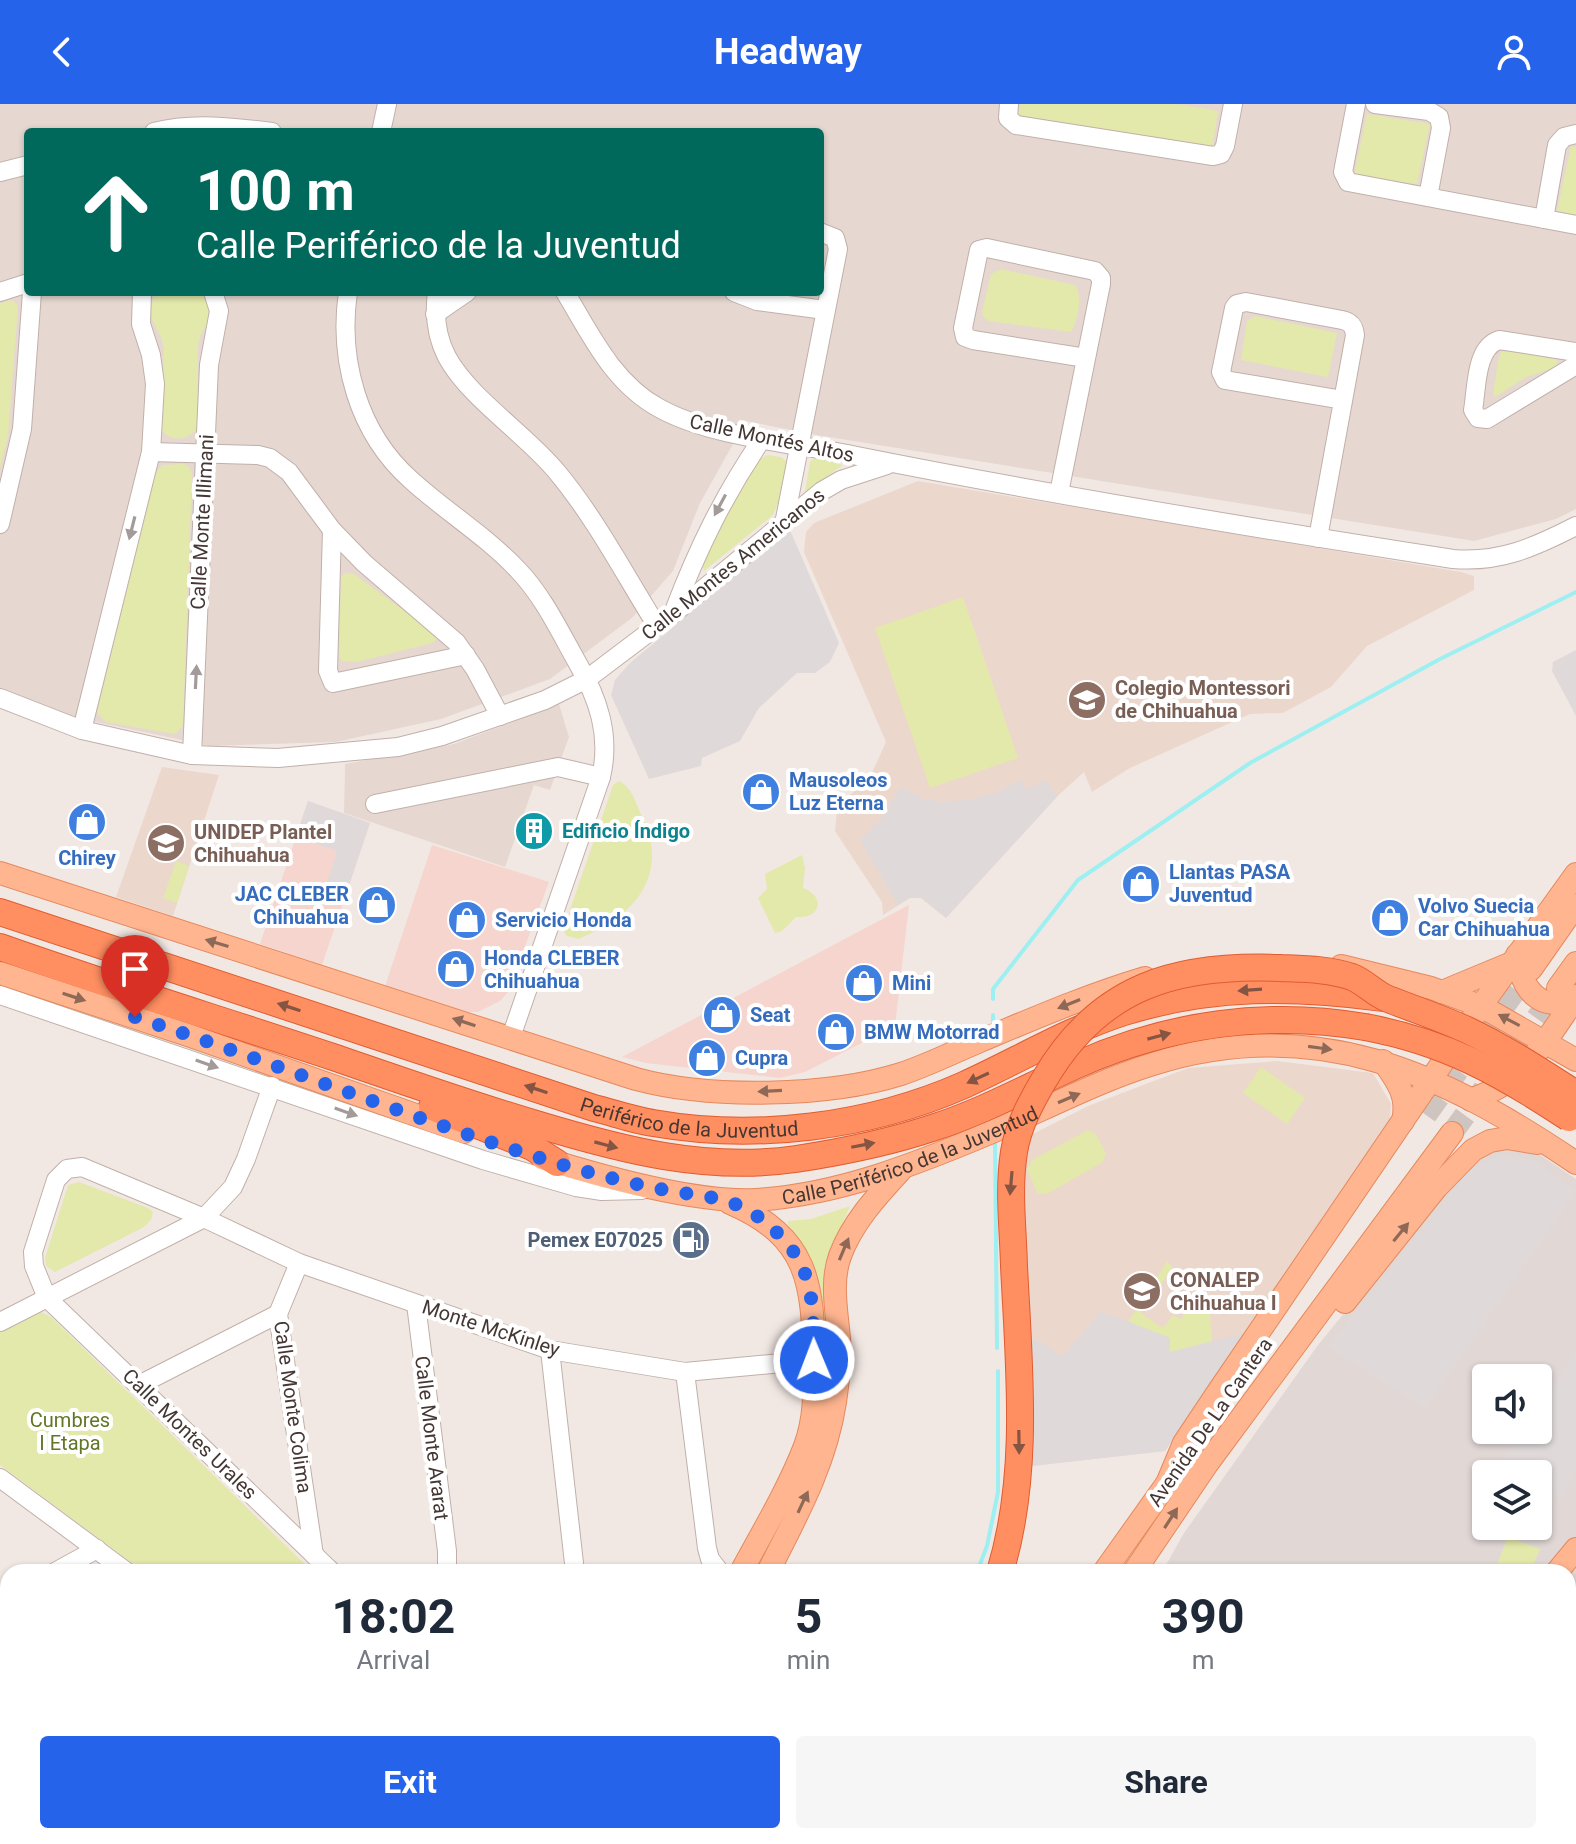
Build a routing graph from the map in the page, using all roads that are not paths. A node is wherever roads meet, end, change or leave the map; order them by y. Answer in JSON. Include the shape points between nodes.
{"nodes":[{"id":1,"x":387,"y":104,"type":"edge"},
{"id":2,"x":1009,"y":104,"type":"edge"},
{"id":3,"x":1233,"y":104,"type":"edge"},
{"id":4,"x":1356,"y":104,"type":"edge"},
{"id":5,"x":1375,"y":104,"type":"edge"},
{"id":6,"x":169,"y":128,"type":"edge"},
{"id":7,"x":214,"y":128,"type":"edge"},
{"id":8,"x":382,"y":128,"type":"edge"},
{"id":9,"x":1576,"y":134,"type":"edge"},
{"id":10,"x":24,"y":166,"type":"edge"},
{"id":11,"x":0,"y":172,"type":"edge"},
{"id":12,"x":1428,"y":197,"type":"junction"},
{"id":13,"x":1544,"y":219,"type":"junction"},
{"id":14,"x":1576,"y":225,"type":"edge"},
{"id":15,"x":824,"y":234,"type":"edge"},
{"id":16,"x":24,"y":284,"type":"edge"},
{"id":17,"x":0,"y":292,"type":"edge"},
{"id":18,"x":32,"y":296,"type":"edge"},
{"id":19,"x":142,"y":296,"type":"edge"},
{"id":20,"x":214,"y":296,"type":"edge"},
{"id":21,"x":348,"y":296,"type":"edge"},
{"id":22,"x":437,"y":296,"type":"edge"},
{"id":23,"x":461,"y":296,"type":"edge"},
{"id":24,"x":567,"y":296,"type":"edge"},
{"id":25,"x":744,"y":296,"type":"edge"},
{"id":26,"x":825,"y":310,"type":"junction"},
{"id":27,"x":435,"y":314,"type":"junction"},
{"id":28,"x":1576,"y":352,"type":"edge"},
{"id":29,"x":1086,"y":358,"type":"junction"},
{"id":30,"x":1576,"y":365,"type":"edge"},
{"id":31,"x":1343,"y":400,"type":"junction"},
{"id":32,"x":762,"y":439,"type":"junction"},
{"id":33,"x":801,"y":444,"type":"junction"},
{"id":34,"x":151,"y":452,"type":"junction"},
{"id":35,"x":206,"y":452,"type":"junction"},
{"id":36,"x":893,"y":463,"type":"junction"},
{"id":37,"x":1059,"y":493,"type":"junction"},
{"id":38,"x":0,"y":524,"type":"edge"},
{"id":39,"x":784,"y":524,"type":"junction"},
{"id":40,"x":1576,"y":526,"type":"edge"},
{"id":41,"x":332,"y":530,"type":"junction"},
{"id":42,"x":1318,"y":538,"type":"junction"},
{"id":43,"x":673,"y":614,"type":"junction"},
{"id":44,"x":657,"y":626,"type":"junction"},
{"id":45,"x":466,"y":655,"type":"junction"},
{"id":46,"x":587,"y":679,"type":"junction"},
{"id":47,"x":0,"y":698,"type":"edge"},
{"id":48,"x":500,"y":716,"type":"junction"},
{"id":49,"x":82,"y":730,"type":"junction"},
{"id":50,"x":192,"y":755,"type":"junction"},
{"id":51,"x":601,"y":777,"type":"junction"},
{"id":52,"x":375,"y":804,"type":"dead end"},
{"id":53,"x":0,"y":873,"type":"edge"},
{"id":54,"x":1576,"y":874,"type":"edge"},
{"id":55,"x":1576,"y":905,"type":"edge"},
{"id":56,"x":0,"y":912,"type":"edge"},
{"id":57,"x":0,"y":947,"type":"edge"},
{"id":58,"x":0,"y":955,"type":"edge"},
{"id":59,"x":38,"y":960,"type":"junction"},
{"id":60,"x":1520,"y":962,"type":"junction"},
{"id":61,"x":1576,"y":963,"type":"edge"},
{"id":62,"x":0,"y":973,"type":"edge"},
{"id":63,"x":1436,"y":990,"type":"junction"},
{"id":64,"x":1570,"y":994,"type":"edge"},
{"id":65,"x":0,"y":995,"type":"edge"},
{"id":66,"x":1383,"y":998,"type":"junction"},
{"id":67,"x":1481,"y":1006,"type":"junction"},
{"id":68,"x":511,"y":1037,"type":"junction"},
{"id":69,"x":1546,"y":1041,"type":"junction"},
{"id":70,"x":305,"y":1048,"type":"junction"},
{"id":71,"x":1576,"y":1060,"type":"edge"},
{"id":72,"x":1386,"y":1062,"type":"junction"},
{"id":73,"x":1576,"y":1073,"type":"edge"},
{"id":74,"x":1432,"y":1081,"type":"junction"},
{"id":75,"x":272,"y":1086,"type":"junction"},
{"id":76,"x":1471,"y":1100,"type":"junction"},
{"id":77,"x":1574,"y":1112,"type":"edge"},
{"id":78,"x":1426,"y":1115,"type":"tunnel mouth"},
{"id":79,"x":397,"y":1120,"type":"junction"},
{"id":80,"x":1403,"y":1121,"type":"junction"},
{"id":81,"x":1452,"y":1133,"type":"tunnel mouth"},
{"id":82,"x":1544,"y":1141,"type":"junction"},
{"id":83,"x":557,"y":1163,"type":"junction"},
{"id":84,"x":1576,"y":1163,"type":"edge"},
{"id":85,"x":902,"y":1168,"type":"junction"},
{"id":86,"x":664,"y":1190,"type":"junction"},
{"id":87,"x":717,"y":1197,"type":"junction"},
{"id":88,"x":204,"y":1218,"type":"junction"},
{"id":89,"x":299,"y":1263,"type":"junction"},
{"id":90,"x":47,"y":1298,"type":"junction"},
{"id":91,"x":416,"y":1304,"type":"junction"},
{"id":92,"x":278,"y":1314,"type":"junction"},
{"id":93,"x":0,"y":1322,"type":"edge"},
{"id":94,"x":550,"y":1350,"type":"junction"},
{"id":95,"x":840,"y":1355,"type":"junction"},
{"id":96,"x":814,"y":1360,"type":"junction"},
{"id":97,"x":685,"y":1372,"type":"junction"},
{"id":98,"x":139,"y":1385,"type":"junction"},
{"id":99,"x":1207,"y":1464,"type":"junction"},
{"id":100,"x":0,"y":1478,"type":"edge"},
{"id":101,"x":1166,"y":1486,"type":"junction"},
{"id":102,"x":97,"y":1549,"type":"junction"},
{"id":103,"x":314,"y":1555,"type":"junction"},
{"id":104,"x":70,"y":1564,"type":"edge"},
{"id":105,"x":117,"y":1564,"type":"edge"},
{"id":106,"x":324,"y":1564,"type":"edge"},
{"id":107,"x":447,"y":1564,"type":"edge"},
{"id":108,"x":574,"y":1564,"type":"edge"},
{"id":109,"x":714,"y":1564,"type":"edge"},
{"id":110,"x":745,"y":1564,"type":"edge"},
{"id":111,"x":772,"y":1564,"type":"edge"},
{"id":112,"x":1003,"y":1564,"type":"edge"},
{"id":113,"x":1110,"y":1564,"type":"edge"},
{"id":114,"x":1139,"y":1564,"type":"edge"}],
"edges":[{"from":1,"to":8,"type":"street"},
{"from":2,"to":3,"type":"street","via":[[1008,118],[1016,125],[1213,156],[1225,146]]},
{"from":4,"to":12,"type":"street","via":[[1345,180]]},
{"from":5,"to":12,"type":"street","via":[[1439,117]]},
{"from":6,"to":7,"type":"street"},
{"from":9,"to":13,"type":"street","via":[[1557,145]]},
{"from":10,"to":11,"type":"street"},
{"from":12,"to":13,"type":"street"},
{"from":13,"to":14,"type":"street"},
{"from":15,"to":26,"type":"street","via":[[835,238],[838,249]]},
{"from":16,"to":17,"type":"street"},
{"from":18,"to":38,"type":"street","via":[[19,449]]},
{"from":19,"to":34,"type":"street","via":[[141,324],[155,384]]},
{"from":20,"to":35,"type":"street","name":"Calle Monte Illimani","via":[[219,311],[210,354]]},
{"from":21,"to":46,"type":"street","via":[[346,351],[369,428],[408,478],[519,571]]},
{"from":22,"to":27,"type":"street"},
{"from":23,"to":27,"type":"street"},
{"from":24,"to":32,"type":"street","name":"Calle Montés Altos","via":[[610,365],[637,393],[678,418]]},
{"from":25,"to":26,"type":"street"},
{"from":26,"to":33,"type":"street"},
{"from":27,"to":44,"type":"street","via":[[441,345],[454,367],[557,472]]},
{"from":28,"to":30,"type":"street","via":[[1493,342],[1483,354],[1475,414],[1487,419]]},
{"from":29,"to":29,"type":"street","via":[[1099,273],[979,250],[965,337]]},
{"from":29,"to":37,"type":"street"},
{"from":31,"to":31,"type":"street","via":[[1355,335],[1352,325],[1237,304],[1221,372],[1225,380]]},
{"from":31,"to":42,"type":"street"},
{"from":32,"to":33,"type":"street","name":"Calle Montés Altos"},
{"from":32,"to":43,"type":"street","one_way":true,"via":[[707,531]]},
{"from":33,"to":36,"type":"street","name":"Calle Montés Altos"},
{"from":33,"to":39,"type":"street"},
{"from":34,"to":35,"type":"street"},
{"from":34,"to":49,"type":"street","one_way":true},
{"from":35,"to":41,"type":"street","via":[[258,455],[280,464]]},
{"from":50,"to":35,"type":"street","name":"Calle Monte Illimani","one_way":true},
{"from":36,"to":37,"type":"street","name":"Calle Montes Americanos"},
{"from":36,"to":39,"type":"street","name":"Calle Montes Americanos","via":[[841,480]]},
{"from":37,"to":42,"type":"street","name":"Calle Montes Americanos"},
{"from":39,"to":43,"type":"street","name":"Calle Montes Americanos"},
{"from":40,"to":42,"type":"street","name":"Calle Montes Americanos","via":[[1519,553],[1484,560]]},
{"from":41,"to":45,"type":"street"},
{"from":41,"to":45,"type":"street","via":[[328,671],[333,683]]},
{"from":43,"to":44,"type":"street","name":"Calle Montes Americanos"},
{"from":44,"to":46,"type":"street","name":"Calle Montes Americanos"},
{"from":45,"to":48,"type":"street"},
{"from":46,"to":48,"type":"street","name":"Calle Montes Americanos"},
{"from":46,"to":51,"type":"street","via":[[604,731]]},
{"from":47,"to":49,"type":"street","name":"Calle Montes Americanos"},
{"from":48,"to":50,"type":"street","name":"Calle Montes Americanos","via":[[398,747],[278,758]]},
{"from":49,"to":50,"type":"street","name":"Calle Montes Americanos"},
{"from":51,"to":52,"type":"street","via":[[558,767]]},
{"from":51,"to":68,"type":"street"},
{"from":68,"to":53,"type":"main road","one_way":true},
{"from":54,"to":60,"type":"main road"},
{"from":55,"to":60,"type":"main road"},
{"from":66,"to":56,"type":"highway","name":"Periférico de la Juventud","one_way":true,"via":[[1296,988],[1184,998],[1089,1026],[897,1110],[792,1128],[691,1128],[594,1108]]},
{"from":57,"to":59,"type":"highway","name":"Periférico de la Juventud"},
{"from":58,"to":59,"type":"highway"},
{"from":59,"to":70,"type":"highway","name":"Periférico de la Juventud"},
{"from":60,"to":63,"type":"main road"},
{"from":60,"to":64,"type":"main road","via":[[1519,976],[1539,999],[1564,1002]]},
{"from":60,"to":67,"type":"main road"},
{"from":61,"to":64,"type":"main road"},
{"from":62,"to":79,"type":"main road","name":"Calle Periférico de la Juventud","one_way":true,"via":[[203,1040]]},
{"from":63,"to":67,"type":"main road"},
{"from":63,"to":68,"type":"main road","one_way":true,"via":[[1301,960],[1187,968],[1084,998],[900,1074],[778,1091],[722,1093],[662,1086]]},
{"from":63,"to":72,"type":"main road","via":[[1442,1020],[1438,1035],[1410,1058]]},
{"from":64,"to":69,"type":"main road"},
{"from":65,"to":75,"type":"street","one_way":true},
{"from":66,"to":77,"type":"highway","bridge":true,"via":[[1469,1031],[1518,1057]]},
{"from":66,"to":112,"type":"highway","one_way":true,"bridge":true,"via":[[1353,977],[1321,970],[1195,971],[1129,992],[1100,1012],[1051,1067],[1028,1107],[1014,1148],[1009,1193],[1020,1479]]},
{"from":69,"to":67,"type":"main road","one_way":true},
{"from":67,"to":74,"type":"main road"},
{"from":69,"to":71,"type":"main road"},
{"from":69,"to":76,"type":"main road","via":[[1503,1085]]},
{"from":70,"to":77,"type":"highway","name":"Periférico de la Juventud","one_way":true,"bridge":true,"via":[[609,1146],[700,1163],[794,1159],[886,1141],[988,1107],[1132,1043],[1265,1019],[1335,1022],[1403,1034],[1445,1048]]},
{"from":70,"to":83,"type":"highway","via":[[532,1147]]},
{"from":72,"to":74,"type":"main road","name":"Calle Periférico de la Juventud"},
{"from":72,"to":80,"type":"main road","via":[[1404,1094]]},
{"from":85,"to":72,"type":"main road","name":"Calle Periférico de la Juventud","one_way":true,"via":[[1123,1075],[1187,1055],[1271,1044]]},
{"from":73,"to":82,"type":"main road","via":[[1563,1074],[1543,1092],[1537,1108]]},
{"from":74,"to":76,"type":"main road","name":"Calle Periférico de la Juventud"},
{"from":74,"to":80,"type":"main road"},
{"from":75,"to":79,"type":"street","one_way":true},
{"from":75,"to":88,"type":"street","via":[[233,1187]]},
{"from":76,"to":82,"type":"main road","name":"Calle Periférico de la Juventud"},
{"from":78,"to":101,"type":"main road","name":"Avenida De La Cantera"},
{"from":79,"to":83,"type":"main road","name":"Calle Periférico de la Juventud"},
{"from":79,"to":86,"type":"street","via":[[483,1160],[576,1187]]},
{"from":80,"to":101,"type":"main road","via":[[1192,1431]]},
{"from":81,"to":99,"type":"main road","name":"Avenida De La Cantera"},
{"from":82,"to":84,"type":"main road","name":"Calle Periférico de la Juventud"},
{"from":99,"to":82,"type":"main road","one_way":true,"via":[[1242,1431],[1436,1188],[1473,1150],[1507,1138]]},
{"from":83,"to":86,"type":"main road","name":"Calle Periférico de la Juventud"},
{"from":85,"to":87,"type":"main road","name":"Calle Periférico de la Juventud","via":[[803,1194],[753,1200]]},
{"from":95,"to":85,"type":"main road","one_way":true,"via":[[835,1289],[839,1257],[855,1226]]},
{"from":86,"to":87,"type":"main road","name":"Calle Periférico de la Juventud"},
{"from":87,"to":96,"type":"main road","via":[[755,1214],[797,1254],[813,1308]]},
{"from":88,"to":89,"type":"street","name":"Monte McKinley"},
{"from":88,"to":90,"type":"street"},
{"from":88,"to":90,"type":"street","name":"Monte McKinley","via":[[82,1167],[67,1169],[56,1180],[33,1252]]},
{"from":89,"to":91,"type":"street","name":"Monte McKinley"},
{"from":89,"to":92,"type":"street","name":"Calle Monte Colima"},
{"from":90,"to":93,"type":"street"},
{"from":90,"to":98,"type":"street","name":"Calle Montes Urales"},
{"from":91,"to":94,"type":"street","name":"Monte McKinley"},
{"from":91,"to":107,"type":"street","name":"Calle Monte Ararat"},
{"from":92,"to":98,"type":"street"},
{"from":92,"to":103,"type":"street","name":"Calle Monte Colima"},
{"from":94,"to":97,"type":"street","name":"Monte McKinley"},
{"from":94,"to":108,"type":"street"},
{"from":95,"to":96,"type":"street","name":"Monte McKinley"},
{"from":111,"to":95,"type":"main road","one_way":true,"via":[[823,1455]]},
{"from":96,"to":97,"type":"street","name":"Monte McKinley"},
{"from":96,"to":110,"type":"main road","via":[[815,1403],[806,1444]]},
{"from":97,"to":109,"type":"street","via":[[707,1548]]},
{"from":98,"to":103,"type":"street","name":"Calle Montes Urales"},
{"from":114,"to":99,"type":"main road","name":"Avenida De La Cantera","one_way":true},
{"from":100,"to":102,"type":"street"},
{"from":101,"to":113,"type":"main road","name":"Avenida De La Cantera"},
{"from":102,"to":104,"type":"street"},
{"from":102,"to":105,"type":"street"},
{"from":103,"to":106,"type":"street","name":"Calle Montes Urales"}]}
